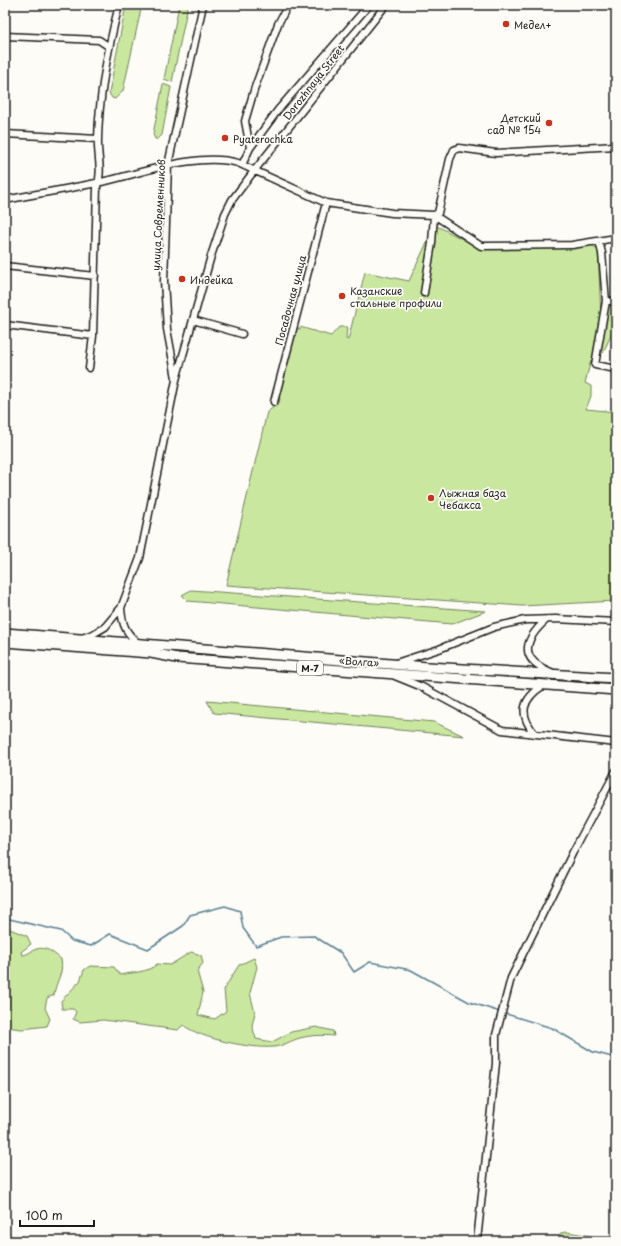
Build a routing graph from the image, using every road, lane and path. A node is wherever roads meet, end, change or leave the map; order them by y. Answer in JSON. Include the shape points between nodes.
{"nodes":[{"id":1,"x":119,"y":5,"type":"edge"},
{"id":2,"x":203,"y":5,"type":"edge"},
{"id":3,"x":288,"y":5,"type":"edge"},
{"id":4,"x":370,"y":5,"type":"edge"},
{"id":5,"x":386,"y":5,"type":"edge"},
{"id":6,"x":5,"y":36,"type":"edge"},
{"id":7,"x":108,"y":46,"type":"junction"},
{"id":8,"x":5,"y":134,"type":"edge"},
{"id":9,"x":98,"y":139,"type":"junction"},
{"id":10,"x":616,"y":146,"type":"edge"},
{"id":11,"x":250,"y":148,"type":"junction"},
{"id":12,"x":168,"y":165,"type":"junction"},
{"id":13,"x":242,"y":165,"type":"junction"},
{"id":14,"x":254,"y":171,"type":"junction"},
{"id":15,"x":99,"y":182,"type":"junction"},
{"id":16,"x":5,"y":200,"type":"edge"},
{"id":17,"x":326,"y":203,"type":"junction"},
{"id":18,"x":434,"y":215,"type":"junction"},
{"id":19,"x":616,"y":238,"type":"edge"},
{"id":20,"x":599,"y":241,"type":"junction"},
{"id":21,"x":5,"y":266,"type":"edge"},
{"id":22,"x":95,"y":276,"type":"junction"},
{"id":23,"x":424,"y":293,"type":"dead end"},
{"id":24,"x":606,"y":301,"type":"junction"},
{"id":25,"x":616,"y":301,"type":"edge"},
{"id":26,"x":193,"y":320,"type":"junction"},
{"id":27,"x":5,"y":326,"type":"edge"},
{"id":28,"x":242,"y":334,"type":"dead end"},
{"id":29,"x":93,"y":336,"type":"junction"},
{"id":30,"x":89,"y":368,"type":"dead end"},
{"id":31,"x":616,"y":369,"type":"edge"},
{"id":32,"x":176,"y":380,"type":"junction"},
{"id":33,"x":274,"y":402,"type":"dead end"},
{"id":34,"x":121,"y":608,"type":"junction"},
{"id":35,"x":546,"y":620,"type":"junction"},
{"id":36,"x":616,"y":622,"type":"edge"},
{"id":37,"x":5,"y":633,"type":"edge"},
{"id":38,"x":80,"y":638,"type":"junction"},
{"id":39,"x":5,"y":642,"type":"edge"},
{"id":40,"x":140,"y":644,"type":"junction"},
{"id":41,"x":390,"y":664,"type":"junction"},
{"id":42,"x":554,"y":673,"type":"junction"},
{"id":43,"x":389,"y":674,"type":"junction"},
{"id":44,"x":616,"y":678,"type":"edge"},
{"id":45,"x":544,"y":685,"type":"junction"},
{"id":46,"x":616,"y":690,"type":"edge"},
{"id":47,"x":535,"y":734,"type":"junction"},
{"id":48,"x":616,"y":743,"type":"edge"},
{"id":49,"x":616,"y":771,"type":"edge"},
{"id":50,"x":477,"y":1241,"type":"edge"}],
"edges":[{"from":1,"to":7,"type":"street"},
{"from":2,"to":12,"type":"street","name":"улица Современников"},
{"from":3,"to":11,"type":"street","via":[[278,24],[245,121]]},
{"from":4,"to":11,"type":"street","via":[[278,110]]},
{"from":5,"to":14,"type":"street","name":"Dorozhnaya Street"},
{"from":6,"to":7,"type":"street","via":[[99,40]]},
{"from":7,"to":9,"type":"street"},
{"from":8,"to":9,"type":"street"},
{"from":9,"to":15,"type":"street"},
{"from":10,"to":18,"type":"street","via":[[496,153],[459,148],[454,150],[450,159],[438,213]]},
{"from":11,"to":13,"type":"street"},
{"from":12,"to":13,"type":"street","via":[[226,159]]},
{"from":12,"to":15,"type":"street"},
{"from":12,"to":32,"type":"street","name":"улица Современников","via":[[164,281],[167,329]]},
{"from":13,"to":14,"type":"street"},
{"from":14,"to":17,"type":"street"},
{"from":14,"to":26,"type":"street","name":"Dorozhnaya Street","via":[[232,200],[225,214]]},
{"from":15,"to":16,"type":"street"},
{"from":15,"to":22,"type":"street"},
{"from":17,"to":18,"type":"street","via":[[392,214]]},
{"from":17,"to":33,"type":"street","name":"Посадочная улица"},
{"from":18,"to":20,"type":"street","via":[[481,246],[572,245]]},
{"from":18,"to":23,"type":"street"},
{"from":19,"to":20,"type":"street"},
{"from":20,"to":24,"type":"street"},
{"from":21,"to":22,"type":"street"},
{"from":22,"to":29,"type":"street"},
{"from":24,"to":25,"type":"street"},
{"from":24,"to":31,"type":"street","via":[[595,366]]},
{"from":26,"to":28,"type":"street"},
{"from":26,"to":32,"type":"street","name":"Dorozhnaya Street"},
{"from":27,"to":29,"type":"street"},
{"from":29,"to":30,"type":"street"},
{"from":32,"to":34,"type":"street","name":"Dorozhnaya Street","via":[[140,558]]},
{"from":34,"to":38,"type":"street","via":[[105,626],[93,634]]},
{"from":34,"to":40,"type":"street","via":[[124,628]]},
{"from":35,"to":36,"type":"street"},
{"from":35,"to":41,"type":"street","via":[[526,620],[494,627],[439,649]]},
{"from":35,"to":42,"type":"street","via":[[534,631],[528,650],[532,661],[538,667]]},
{"from":37,"to":38,"type":"highway","name":"«Волга»","number":"М-7"},
{"from":38,"to":40,"type":"highway","name":"«Волга»","number":"М-7"},
{"from":39,"to":43,"type":"highway","name":"«Волга»","number":"М-7"},
{"from":40,"to":41,"type":"highway","name":"«Волга»","number":"М-7"},
{"from":41,"to":42,"type":"highway","name":"«Волга»","number":"М-7"},
{"from":42,"to":44,"type":"highway","name":"«Волга»","number":"М-7"},
{"from":43,"to":45,"type":"highway","name":"«Волга»","number":"М-7"},
{"from":43,"to":47,"type":"street","via":[[422,687],[502,730]]},
{"from":45,"to":46,"type":"highway","name":"«Волга»","number":"М-7"},
{"from":45,"to":47,"type":"street","via":[[530,696],[524,709],[527,724]]},
{"from":47,"to":48,"type":"street"},
{"from":49,"to":50,"type":"street","via":[[573,852],[512,978],[496,1035],[496,1063]]}]}
